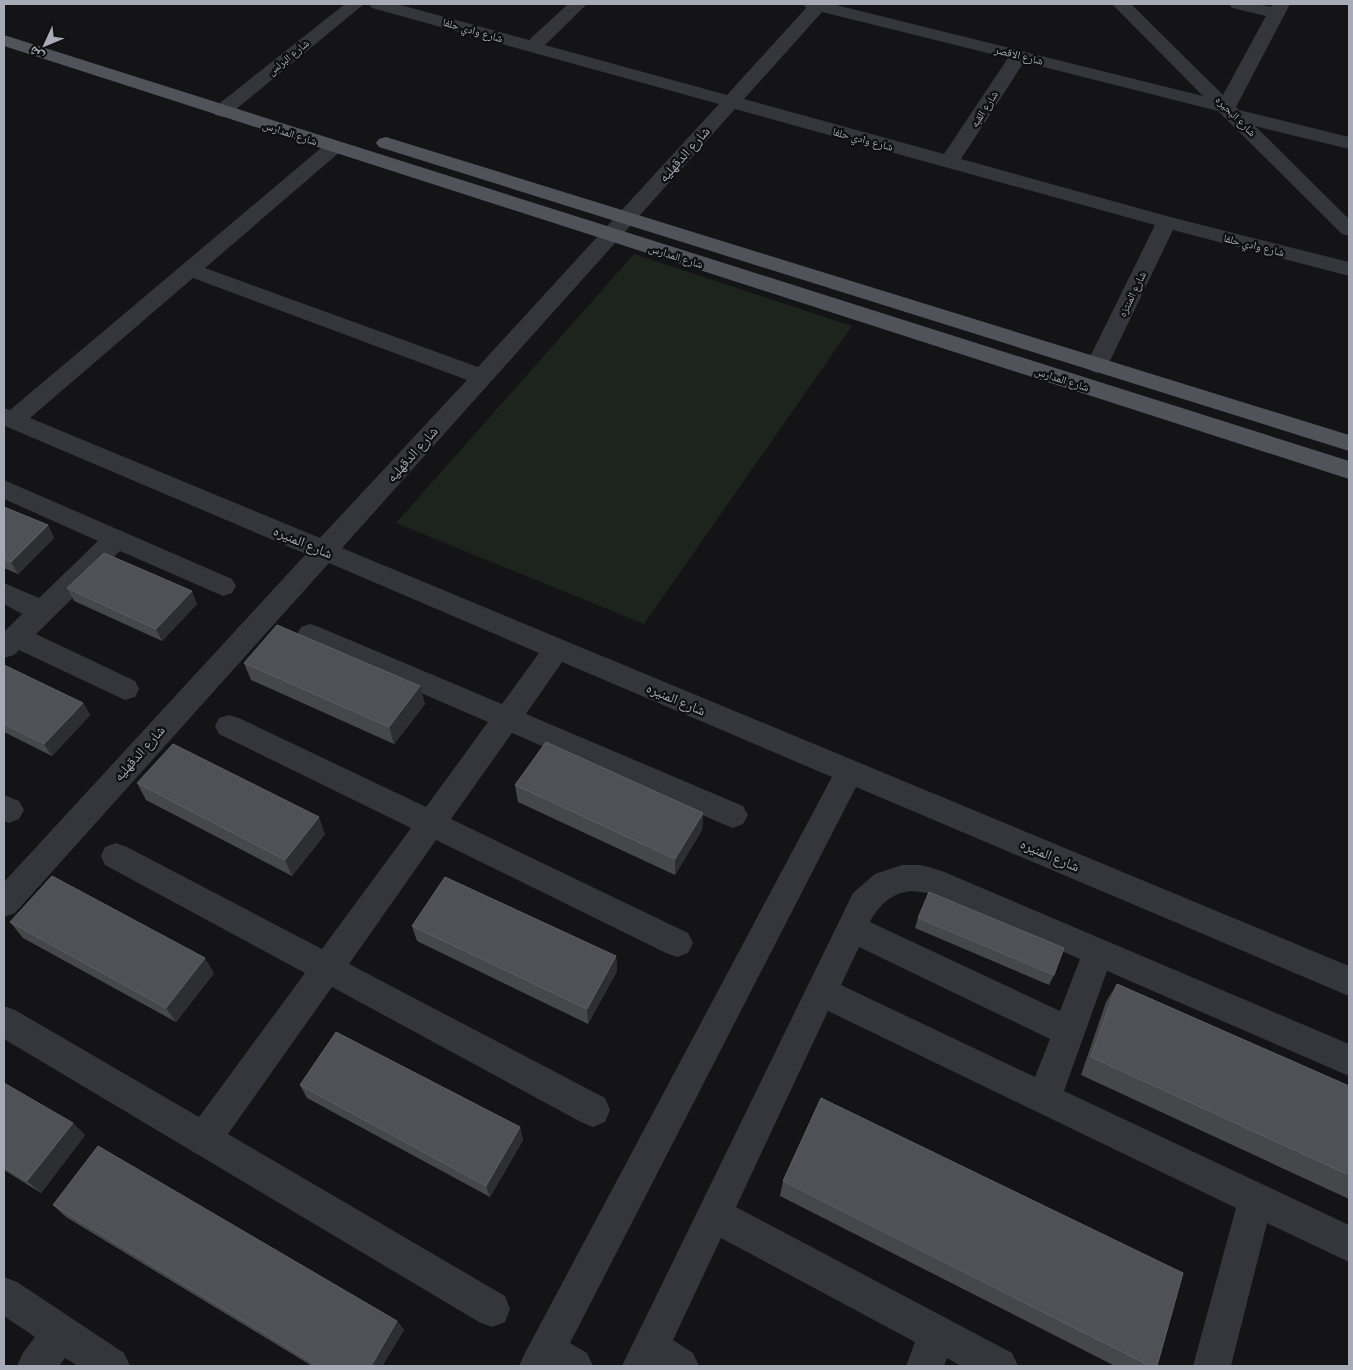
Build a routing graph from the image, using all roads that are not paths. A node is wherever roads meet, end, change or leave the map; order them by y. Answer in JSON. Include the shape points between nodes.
{"nodes":[{"id":1,"x":355,"y":4,"type":"edge"},
{"id":2,"x":378,"y":4,"type":"edge"},
{"id":3,"x":578,"y":4,"type":"edge"},
{"id":4,"x":816,"y":4,"type":"edge"},
{"id":5,"x":1121,"y":4,"type":"edge"},
{"id":6,"x":1238,"y":4,"type":"edge"},
{"id":7,"x":1278,"y":8,"type":"edge"},
{"id":8,"x":4,"y":22,"type":"edge"},
{"id":9,"x":4,"y":40,"type":"edge"},
{"id":10,"x":532,"y":47,"type":"junction"},
{"id":11,"x":1019,"y":55,"type":"junction"},
{"id":12,"x":239,"y":97,"type":"junction"},
{"id":13,"x":730,"y":102,"type":"junction"},
{"id":14,"x":222,"y":111,"type":"junction"},
{"id":15,"x":1231,"y":111,"type":"junction"},
{"id":16,"x":1349,"y":143,"type":"edge"},
{"id":17,"x":334,"y":147,"type":"junction"},
{"id":18,"x":949,"y":162,"type":"junction"},
{"id":19,"x":1167,"y":222,"type":"junction"},
{"id":20,"x":619,"y":226,"type":"junction"},
{"id":21,"x":1349,"y":230,"type":"edge"},
{"id":22,"x":1349,"y":269,"type":"edge"},
{"id":23,"x":190,"y":270,"type":"junction"},
{"id":24,"x":1097,"y":365,"type":"junction"},
{"id":25,"x":482,"y":377,"type":"junction"},
{"id":26,"x":9,"y":418,"type":"edge"},
{"id":27,"x":1349,"y":443,"type":"edge"},
{"id":28,"x":1349,"y":470,"type":"edge"},
{"id":29,"x":4,"y":490,"type":"edge"},
{"id":30,"x":116,"y":539,"type":"junction"},
{"id":31,"x":323,"y":550,"type":"junction"},
{"id":32,"x":224,"y":586,"type":"dead end"},
{"id":33,"x":4,"y":592,"type":"edge"},
{"id":34,"x":42,"y":611,"type":"junction"},
{"id":35,"x":310,"y":634,"type":"dead end"},
{"id":36,"x":10,"y":642,"type":"edge"},
{"id":37,"x":557,"y":649,"type":"junction"},
{"id":38,"x":125,"y":689,"type":"dead end"},
{"id":39,"x":508,"y":718,"type":"junction"},
{"id":40,"x":229,"y":726,"type":"dead end"},
{"id":41,"x":850,"y":771,"type":"junction"},
{"id":42,"x":733,"y":815,"type":"dead end"},
{"id":43,"x":431,"y":824,"type":"junction"},
{"id":44,"x":116,"y":856,"type":"dead end"},
{"id":45,"x":4,"y":902,"type":"edge"},
{"id":46,"x":852,"y":929,"type":"junction"},
{"id":47,"x":677,"y":943,"type":"dead end"},
{"id":48,"x":1098,"y":953,"type":"junction"},
{"id":49,"x":327,"y":968,"type":"junction"},
{"id":50,"x":1349,"y":981,"type":"edge"},
{"id":51,"x":821,"y":992,"type":"junction"},
{"id":52,"x":4,"y":1021,"type":"edge"},
{"id":53,"x":1070,"y":1032,"type":"junction"},
{"id":54,"x":1349,"y":1060,"type":"edge"},
{"id":55,"x":1044,"y":1099,"type":"junction"},
{"id":56,"x":593,"y":1110,"type":"dead end"},
{"id":57,"x":204,"y":1139,"type":"junction"},
{"id":58,"x":1256,"y":1199,"type":"junction"},
{"id":59,"x":714,"y":1215,"type":"junction"},
{"id":60,"x":1349,"y":1244,"type":"edge"},
{"id":61,"x":4,"y":1295,"type":"edge"},
{"id":62,"x":492,"y":1309,"type":"dead end"},
{"id":63,"x":61,"y":1333,"type":"junction"},
{"id":64,"x":931,"y":1350,"type":"edge"},
{"id":65,"x":657,"y":1360,"type":"edge"},
{"id":66,"x":553,"y":1361,"type":"edge"},
{"id":67,"x":36,"y":1366,"type":"edge"},
{"id":68,"x":112,"y":1366,"type":"edge"},
{"id":69,"x":999,"y":1366,"type":"edge"},
{"id":70,"x":1212,"y":1366,"type":"edge"}],
"edges":[{"from":1,"to":12,"type":"street","name":"شارع البرلس"},
{"from":2,"to":10,"type":"street","name":"شارع وادي حلفا"},
{"from":3,"to":10,"type":"street"},
{"from":4,"to":11,"type":"street","name":"شارع الاقصر"},
{"from":4,"to":13,"type":"street","name":"شارع الدقهليه"},
{"from":5,"to":15,"type":"street","name":"شارع البحيره"},
{"from":6,"to":7,"type":"street"},
{"from":7,"to":15,"type":"street"},
{"from":8,"to":12,"type":"main road","name":"شارع المدارس"},
{"from":9,"to":14,"type":"main road","name":"شارع المدارس"},
{"from":10,"to":13,"type":"street","name":"شارع وادي حلفا"},
{"from":11,"to":15,"type":"street","name":"شارع الاقصر"},
{"from":11,"to":18,"type":"street","name":"شارع القبه"},
{"from":12,"to":14,"type":"street","name":"شارع البرلس"},
{"from":12,"to":20,"type":"main road","name":"شارع المدارس"},
{"from":13,"to":18,"type":"street","name":"شارع وادي حلفا"},
{"from":13,"to":20,"type":"street","name":"شارع الدقهليه"},
{"from":14,"to":17,"type":"main road","name":"شارع المدارس"},
{"from":15,"to":16,"type":"street","name":"شارع الاقصر"},
{"from":15,"to":21,"type":"street","name":"شارع البحيره"},
{"from":17,"to":20,"type":"main road","name":"شارع المدارس"},
{"from":17,"to":23,"type":"street"},
{"from":18,"to":19,"type":"street","name":"شارع وادي حلفا"},
{"from":19,"to":22,"type":"street","name":"شارع وادي حلفا"},
{"from":19,"to":24,"type":"street","name":"شارع المنتزه"},
{"from":20,"to":24,"type":"main road","name":"شارع المدارس"},
{"from":20,"to":25,"type":"street","name":"شارع الدقهليه"},
{"from":20,"to":28,"type":"main road","name":"شارع المدارس"},
{"from":23,"to":25,"type":"street"},
{"from":23,"to":26,"type":"street"},
{"from":24,"to":27,"type":"main road","name":"شارع المدارس"},
{"from":25,"to":31,"type":"street","name":"شارع الدقهليه"},
{"from":26,"to":31,"type":"street","name":"شارع المنيره"},
{"from":29,"to":30,"type":"street"},
{"from":30,"to":32,"type":"street"},
{"from":30,"to":34,"type":"street"},
{"from":31,"to":37,"type":"street","name":"شارع المنيره"},
{"from":31,"to":45,"type":"street","name":"شارع الدقهليه"},
{"from":33,"to":34,"type":"street"},
{"from":34,"to":36,"type":"street"},
{"from":35,"to":39,"type":"street"},
{"from":36,"to":38,"type":"street"},
{"from":37,"to":39,"type":"street"},
{"from":37,"to":41,"type":"street","name":"شارع المنيره"},
{"from":39,"to":42,"type":"street"},
{"from":39,"to":43,"type":"street"},
{"from":40,"to":43,"type":"street"},
{"from":41,"to":50,"type":"street","name":"شارع المنيره"},
{"from":41,"to":66,"type":"street"},
{"from":43,"to":47,"type":"street"},
{"from":43,"to":49,"type":"street"},
{"from":44,"to":49,"type":"street"},
{"from":46,"to":48,"type":"street","via":[[864,902],[873,891],[892,881],[915,877],[931,880]]},
{"from":46,"to":51,"type":"street"},
{"from":46,"to":53,"type":"street"},
{"from":48,"to":53,"type":"street"},
{"from":48,"to":54,"type":"street"},
{"from":49,"to":56,"type":"street"},
{"from":49,"to":57,"type":"street"},
{"from":51,"to":55,"type":"street"},
{"from":51,"to":59,"type":"street"},
{"from":52,"to":57,"type":"street"},
{"from":53,"to":55,"type":"street"},
{"from":55,"to":58,"type":"street"},
{"from":57,"to":62,"type":"street"},
{"from":58,"to":60,"type":"street"},
{"from":58,"to":70,"type":"street"},
{"from":59,"to":64,"type":"street"},
{"from":59,"to":65,"type":"street"},
{"from":61,"to":63,"type":"street"},
{"from":63,"to":67,"type":"street"},
{"from":63,"to":68,"type":"street"},
{"from":64,"to":69,"type":"street"}]}
